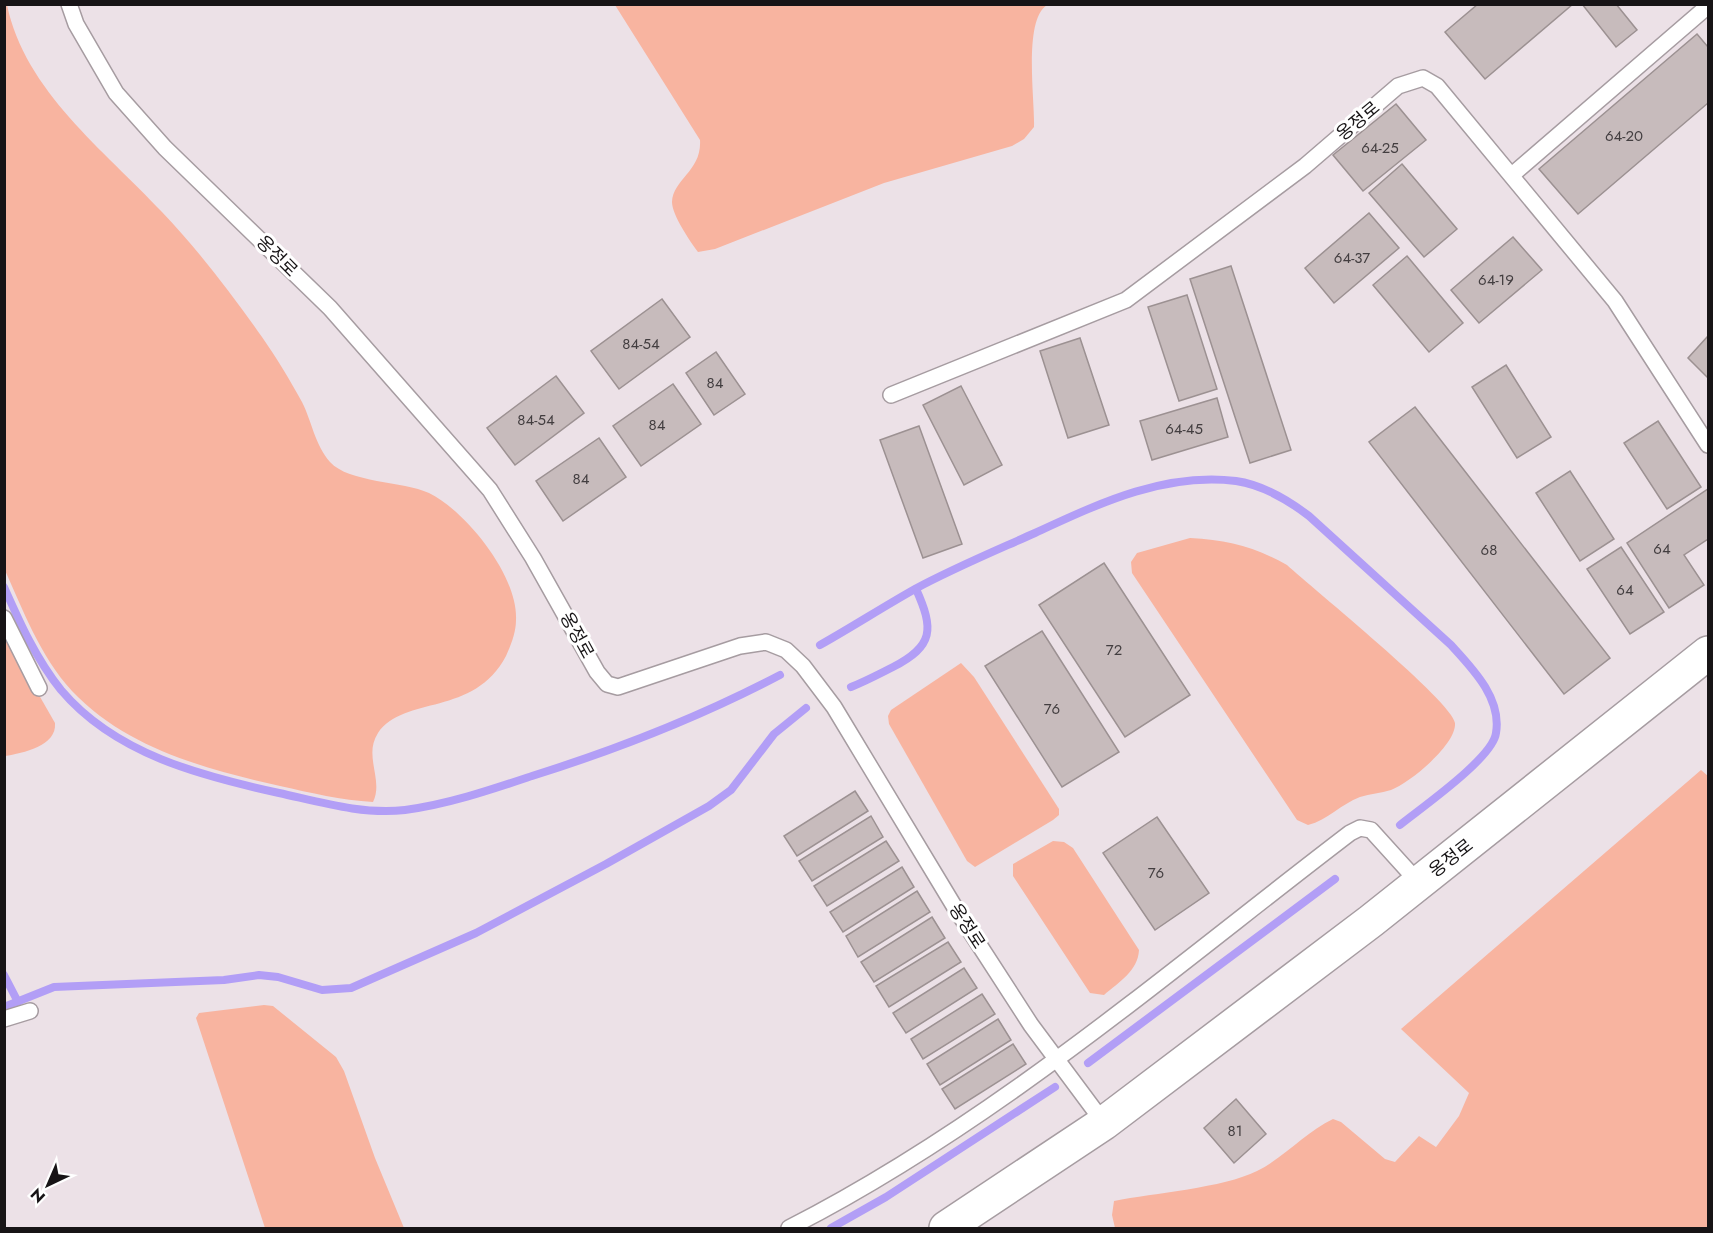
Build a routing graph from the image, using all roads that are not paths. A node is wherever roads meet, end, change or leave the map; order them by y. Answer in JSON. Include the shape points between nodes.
{"nodes":[{"id":1,"x":69,"y":4,"type":"edge"},
{"id":2,"x":1708,"y":6,"type":"edge"},
{"id":3,"x":1512,"y":174,"type":"junction"},
{"id":4,"x":891,"y":394,"type":"dead end"},
{"id":5,"x":1708,"y":445,"type":"edge"},
{"id":6,"x":4,"y":618,"type":"edge"},
{"id":7,"x":1708,"y":653,"type":"edge"},
{"id":8,"x":39,"y":688,"type":"dead end"},
{"id":9,"x":1419,"y":883,"type":"junction"},
{"id":10,"x":30,"y":1011,"type":"dead end"},
{"id":11,"x":4,"y":1019,"type":"edge"},
{"id":12,"x":1057,"y":1060,"type":"junction"},
{"id":13,"x":1104,"y":1123,"type":"junction"},
{"id":14,"x":789,"y":1228,"type":"edge"},
{"id":15,"x":946,"y":1228,"type":"edge"}],
"edges":[{"from":1,"to":12,"type":"lane","name":"옹정로","via":[[76,24],[116,93],[165,148],[330,308],[490,490],[607,684],[618,687],[740,646],[766,642],[786,650],[803,666],[834,707],[954,906]]},
{"from":2,"to":3,"type":"lane"},
{"from":3,"to":4,"type":"lane","name":"옹정로","via":[[1437,86],[1423,78],[1398,86],[1305,166],[1126,300]]},
{"from":3,"to":5,"type":"lane","name":"옹정로","via":[[1614,301]]},
{"from":6,"to":8,"type":"lane"},
{"from":7,"to":9,"type":"street","name":"옹정로"},
{"from":9,"to":12,"type":"lane","via":[[1371,830],[1360,828]]},
{"from":9,"to":13,"type":"street","name":"옹정로"},
{"from":10,"to":11,"type":"lane"},
{"from":12,"to":13,"type":"lane","name":"옹정로"},
{"from":12,"to":14,"type":"lane","via":[[868,1184]]},
{"from":13,"to":15,"type":"street","name":"옹정로"}]}
